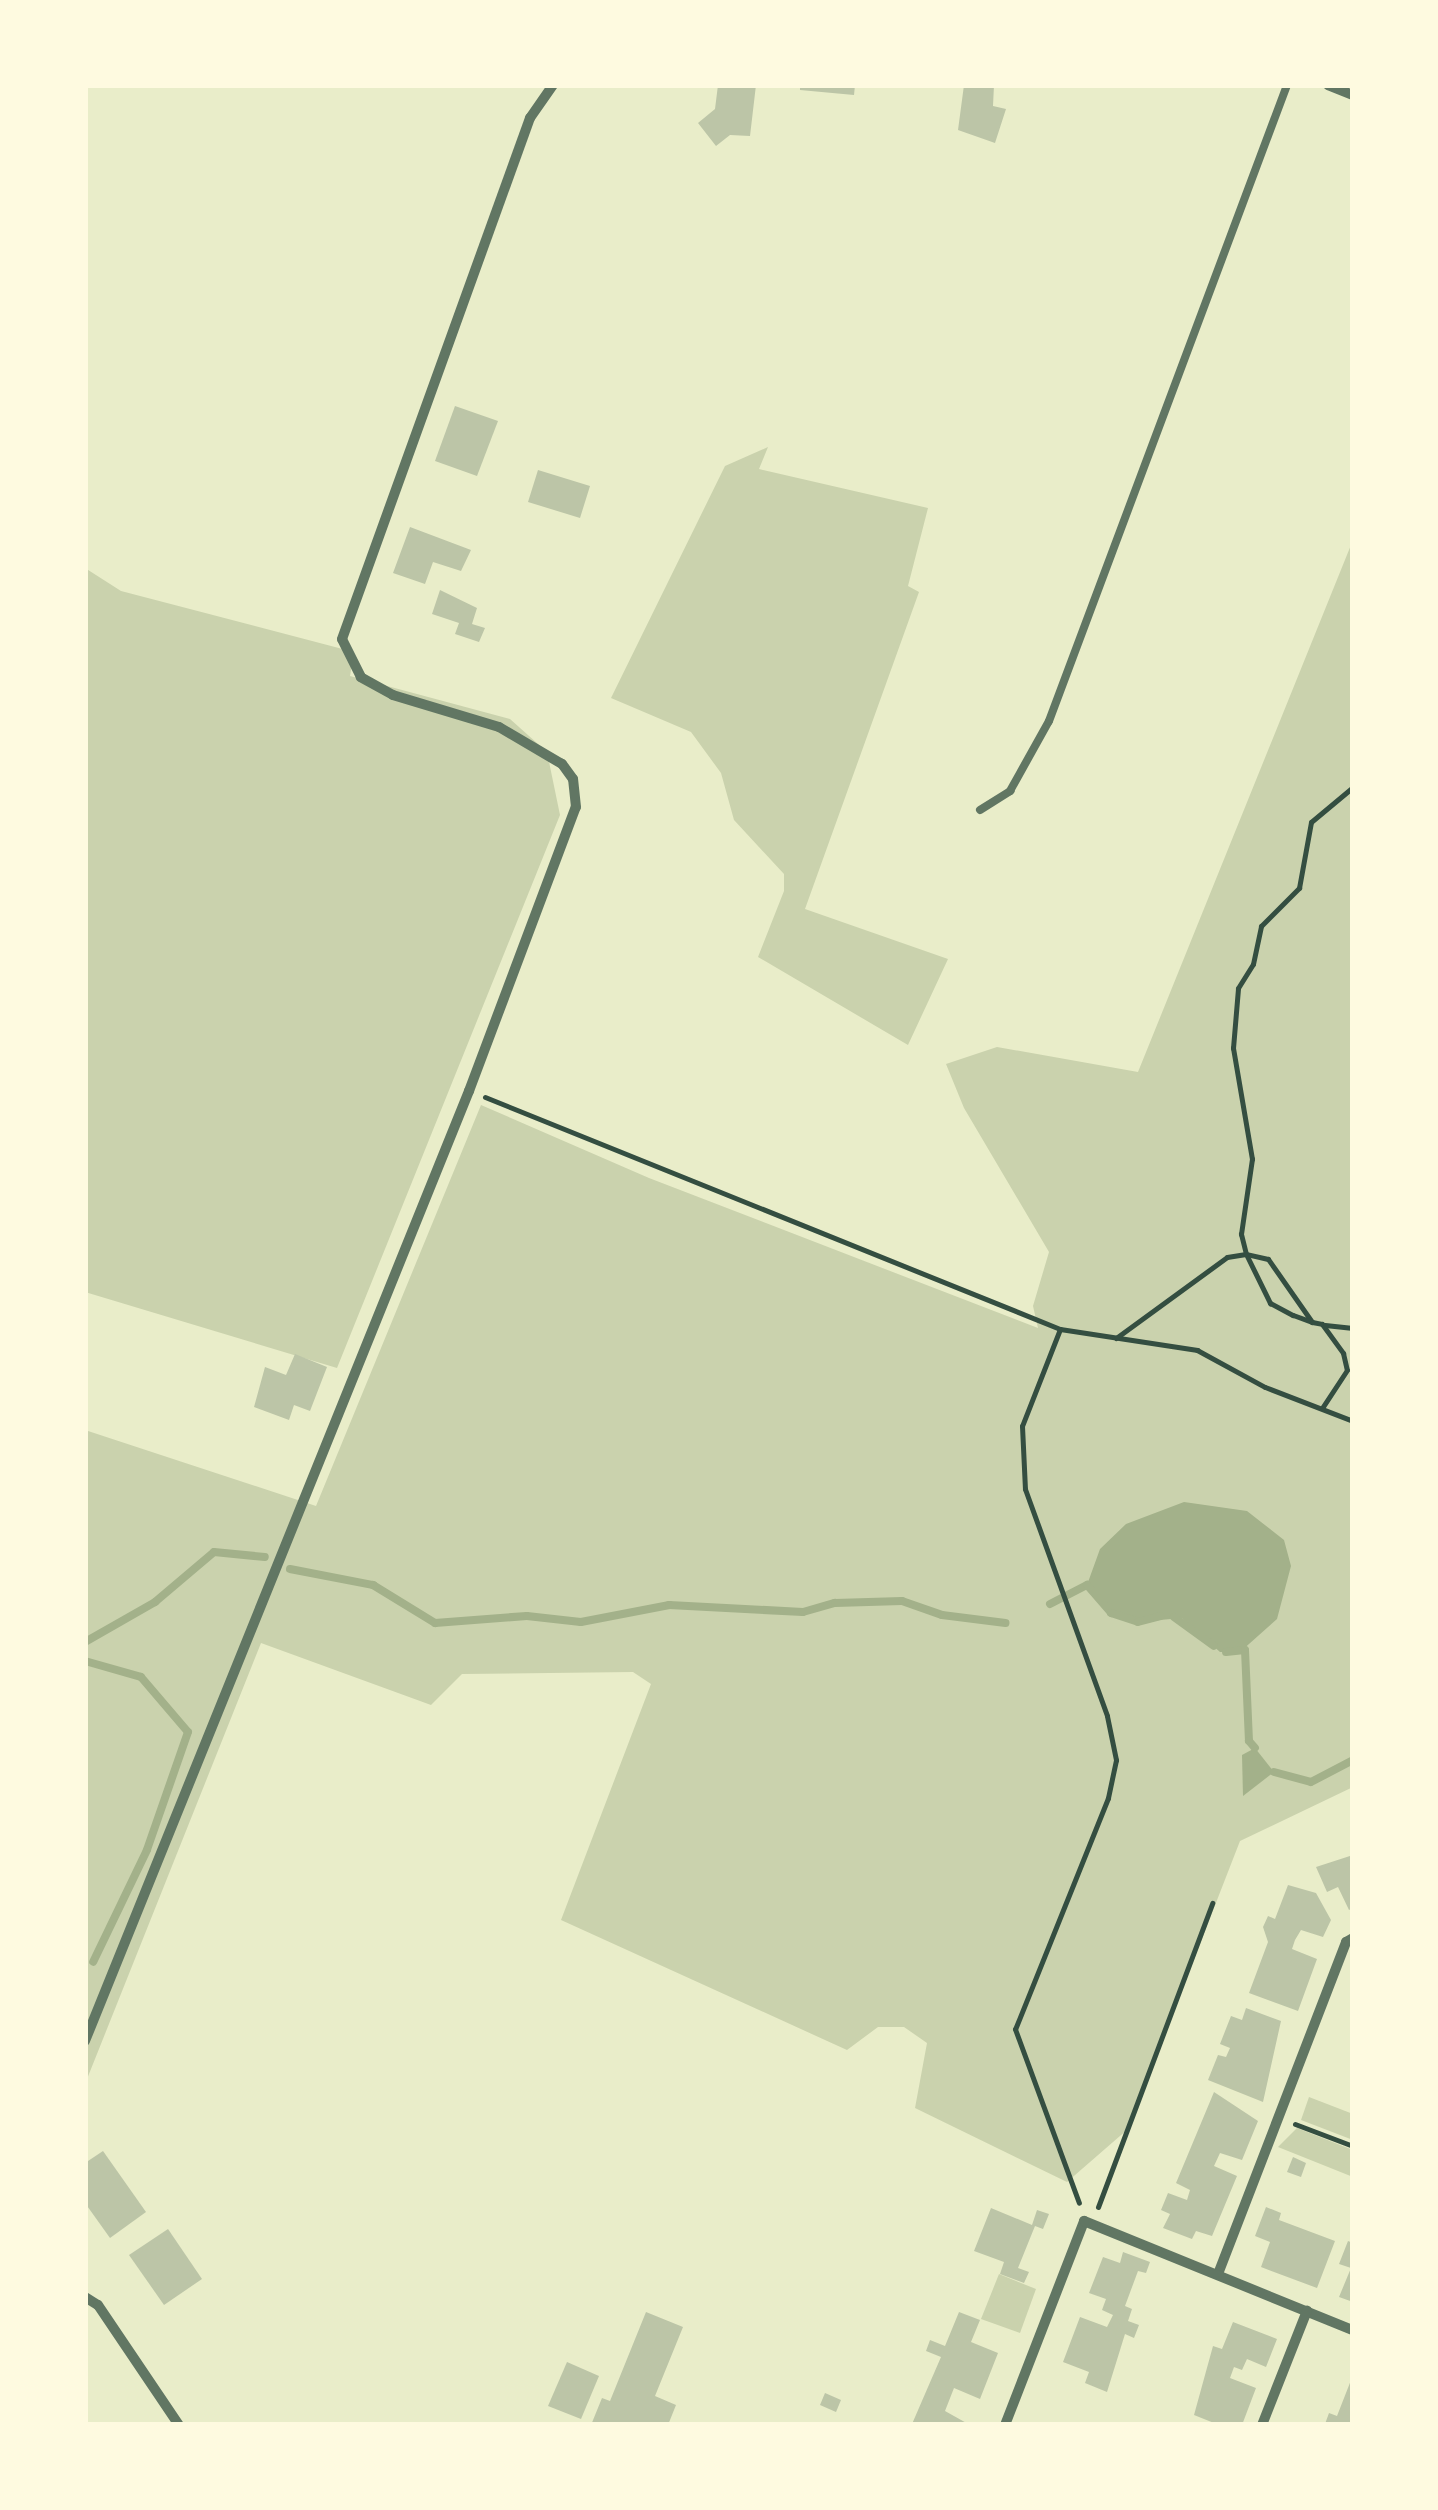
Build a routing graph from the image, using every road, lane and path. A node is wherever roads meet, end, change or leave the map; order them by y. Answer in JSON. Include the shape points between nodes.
{"nodes":[{"id":1,"x":553,"y":85,"type":"edge"},
{"id":2,"x":1286,"y":85,"type":"edge"},
{"id":3,"x":1328,"y":85,"type":"edge"},
{"id":4,"x":1353,"y":95,"type":"edge"},
{"id":5,"x":1353,"y":788,"type":"edge"},
{"id":6,"x":980,"y":810,"type":"dead end"},
{"id":7,"x":469,"y":1091,"type":"junction"},
{"id":8,"x":1246,"y":1254,"type":"junction"},
{"id":9,"x":1312,"y":1322,"type":"junction"},
{"id":10,"x":1322,"y":1324,"type":"junction"},
{"id":11,"x":1353,"y":1328,"type":"edge"},
{"id":12,"x":1060,"y":1329,"type":"junction"},
{"id":13,"x":1115,"y":1339,"type":"junction"},
{"id":14,"x":1350,"y":1369,"type":"edge"},
{"id":15,"x":1322,"y":1408,"type":"junction"},
{"id":16,"x":1353,"y":1421,"type":"edge"},
{"id":17,"x":1212,"y":1903,"type":"dead end"},
{"id":18,"x":1353,"y":1938,"type":"edge"},
{"id":19,"x":85,"y":2041,"type":"edge"},
{"id":20,"x":1282,"y":2119,"type":"junction"},
{"id":21,"x":1353,"y":2146,"type":"edge"},
{"id":22,"x":1088,"y":2222,"type":"junction"},
{"id":23,"x":1218,"y":2274,"type":"junction"},
{"id":24,"x":85,"y":2297,"type":"edge"},
{"id":25,"x":1307,"y":2311,"type":"junction"},
{"id":26,"x":1353,"y":2330,"type":"edge"},
{"id":27,"x":179,"y":2425,"type":"edge"},
{"id":28,"x":1005,"y":2425,"type":"edge"},
{"id":29,"x":1262,"y":2425,"type":"edge"}],
"edges":[{"from":1,"to":7,"type":"street","via":[[530,118],[342,638],[361,677],[393,695],[499,727],[562,764],[573,779],[576,807]]},
{"from":2,"to":6,"type":"lane","via":[[1056,703],[1028,766],[1010,791]]},
{"from":3,"to":4,"type":"street"},
{"from":5,"to":8,"type":"path","via":[[1310,822],[1299,888],[1273,906],[1238,988],[1233,1048],[1252,1159],[1241,1234]]},
{"from":7,"to":12,"type":"path"},
{"from":7,"to":19,"type":"street"},
{"from":8,"to":9,"type":"path","via":[[1268,1259]]},
{"from":8,"to":9,"type":"path","via":[[1270,1303]]},
{"from":8,"to":13,"type":"path","via":[[1227,1257]]},
{"from":9,"to":10,"type":"path"},
{"from":10,"to":11,"type":"path"},
{"from":10,"to":14,"type":"path"},
{"from":12,"to":13,"type":"path"},
{"from":12,"to":22,"type":"path","via":[[1021,1441],[1033,1518],[1116,1760],[1108,1798],[1015,2029]]},
{"from":13,"to":15,"type":"path","via":[[1197,1350]]},
{"from":14,"to":15,"type":"path"},
{"from":15,"to":16,"type":"path"},
{"from":17,"to":22,"type":"path"},
{"from":18,"to":20,"type":"street","via":[[1346,1942]]},
{"from":20,"to":21,"type":"path"},
{"from":20,"to":23,"type":"street"},
{"from":22,"to":23,"type":"street"},
{"from":22,"to":28,"type":"street"},
{"from":23,"to":25,"type":"street"},
{"from":24,"to":27,"type":"street","via":[[98,2305]]},
{"from":25,"to":26,"type":"street"},
{"from":25,"to":29,"type":"street"}]}
